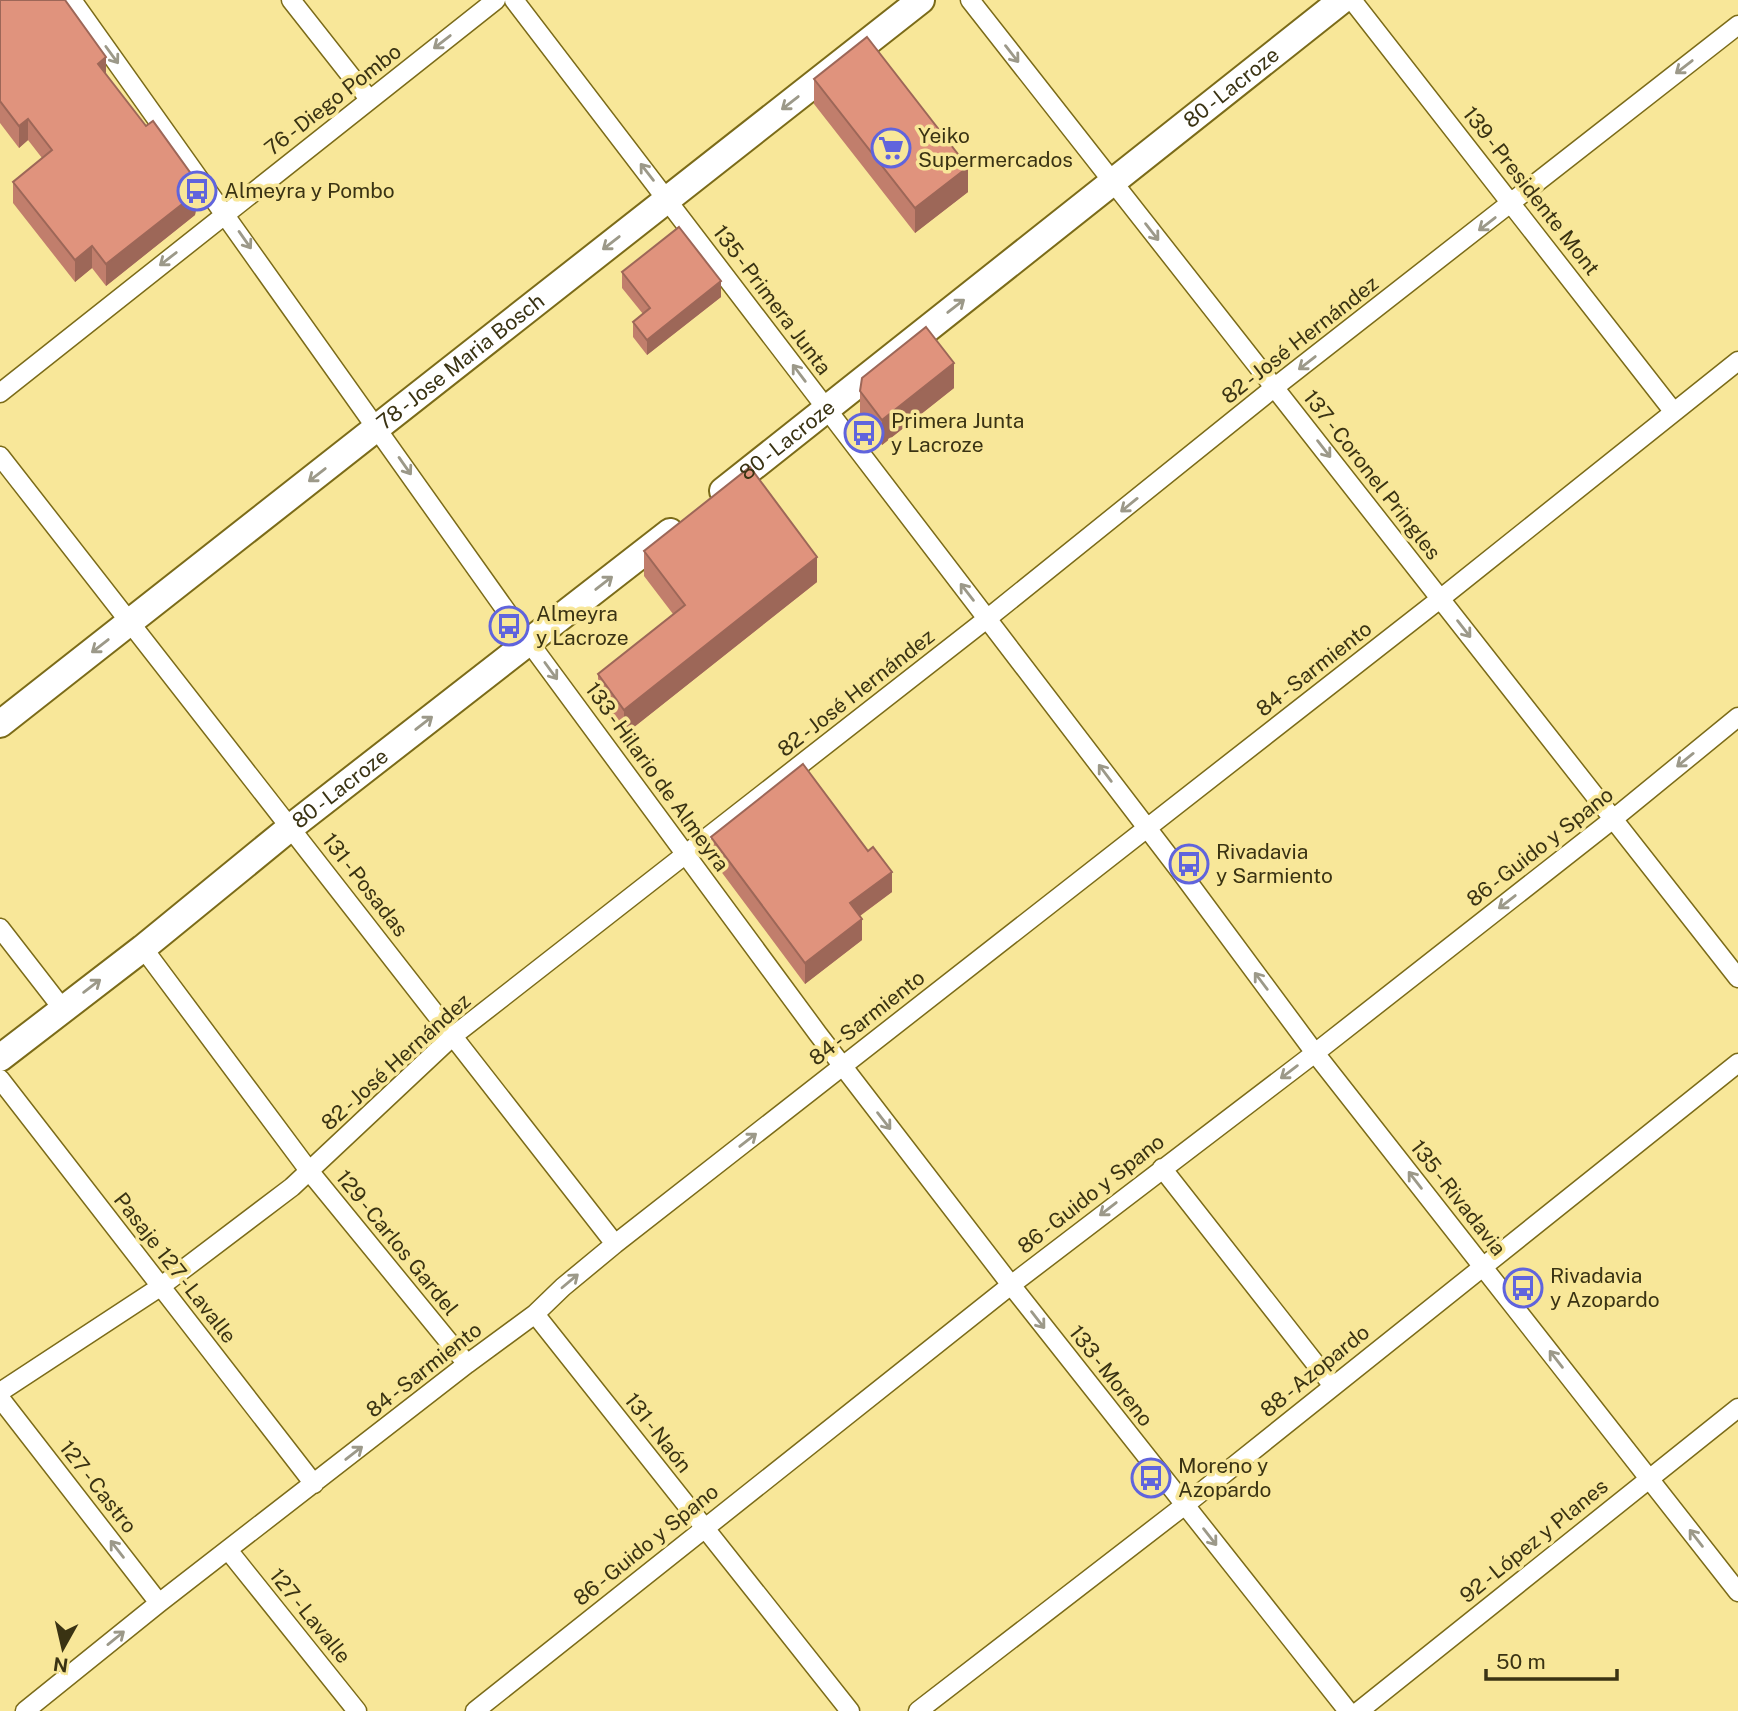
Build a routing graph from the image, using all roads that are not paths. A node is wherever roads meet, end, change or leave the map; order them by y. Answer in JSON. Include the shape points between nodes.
{"nodes":[{"id":1,"x":72,"y":0,"type":"edge"},
{"id":2,"x":290,"y":0,"type":"edge"},
{"id":3,"x":496,"y":0,"type":"edge"},
{"id":4,"x":514,"y":0,"type":"edge"},
{"id":5,"x":921,"y":0,"type":"edge"},
{"id":6,"x":970,"y":0,"type":"edge"},
{"id":7,"x":1342,"y":0,"type":"edge"},
{"id":8,"x":1352,"y":0,"type":"edge"},
{"id":9,"x":1738,"y":25,"type":"edge"},
{"id":10,"x":369,"y":99,"type":"junction"},
{"id":11,"x":1112,"y":182,"type":"junction"},
{"id":12,"x":668,"y":199,"type":"junction"},
{"id":13,"x":1512,"y":204,"type":"junction"},
{"id":14,"x":226,"y":214,"type":"junction"},
{"id":15,"x":1738,"y":361,"type":"edge"},
{"id":16,"x":1275,"y":387,"type":"junction"},
{"id":17,"x":0,"y":393,"type":"edge"},
{"id":18,"x":826,"y":409,"type":"junction"},
{"id":19,"x":1673,"y":411,"type":"junction"},
{"id":20,"x":378,"y":428,"type":"junction"},
{"id":21,"x":0,"y":456,"type":"edge"},
{"id":22,"x":1440,"y":599,"type":"junction"},
{"id":23,"x":988,"y":618,"type":"junction"},
{"id":24,"x":130,"y":622,"type":"junction"},
{"id":25,"x":529,"y":641,"type":"junction"},
{"id":26,"x":1738,"y":717,"type":"edge"},
{"id":27,"x":0,"y":724,"type":"edge"},
{"id":28,"x":1612,"y":820,"type":"junction"},
{"id":29,"x":291,"y":827,"type":"junction"},
{"id":30,"x":1146,"y":828,"type":"junction"},
{"id":31,"x":685,"y":854,"type":"junction"},
{"id":32,"x":0,"y":928,"type":"edge"},
{"id":33,"x":143,"y":948,"type":"junction"},
{"id":34,"x":1738,"y":978,"type":"edge"},
{"id":35,"x":62,"y":1008,"type":"junction"},
{"id":36,"x":453,"y":1035,"type":"junction"},
{"id":37,"x":1315,"y":1053,"type":"junction"},
{"id":38,"x":0,"y":1058,"type":"edge"},
{"id":39,"x":1738,"y":1063,"type":"edge"},
{"id":40,"x":842,"y":1067,"type":"junction"},
{"id":41,"x":0,"y":1079,"type":"edge"},
{"id":42,"x":1162,"y":1168,"type":"junction"},
{"id":43,"x":310,"y":1172,"type":"junction"},
{"id":44,"x":615,"y":1244,"type":"junction"},
{"id":45,"x":1484,"y":1268,"type":"junction"},
{"id":46,"x":1011,"y":1285,"type":"junction"},
{"id":47,"x":160,"y":1287,"type":"junction"},
{"id":48,"x":535,"y":1314,"type":"junction"},
{"id":49,"x":467,"y":1364,"type":"junction"},
{"id":50,"x":1333,"y":1386,"type":"junction"},
{"id":51,"x":0,"y":1392,"type":"edge"},
{"id":52,"x":0,"y":1398,"type":"edge"},
{"id":53,"x":1738,"y":1408,"type":"edge"},
{"id":54,"x":1648,"y":1478,"type":"junction"},
{"id":55,"x":314,"y":1484,"type":"junction"},
{"id":56,"x":1185,"y":1505,"type":"junction"},
{"id":57,"x":703,"y":1528,"type":"junction"},
{"id":58,"x":229,"y":1550,"type":"junction"},
{"id":59,"x":1738,"y":1592,"type":"edge"},
{"id":60,"x":159,"y":1603,"type":"junction"},
{"id":61,"x":25,"y":1711,"type":"edge"},
{"id":62,"x":357,"y":1711,"type":"edge"},
{"id":63,"x":475,"y":1711,"type":"edge"},
{"id":64,"x":850,"y":1711,"type":"edge"},
{"id":65,"x":918,"y":1711,"type":"edge"},
{"id":66,"x":1348,"y":1711,"type":"edge"},
{"id":67,"x":1359,"y":1711,"type":"edge"}],
"edges":[{"from":1,"to":14,"type":"street","name":"133 - Hilario de Almeyra","one_way":true},
{"from":2,"to":10,"type":"street"},
{"from":3,"to":10,"type":"street","name":"76 - Diego Pombo","one_way":true},
{"from":12,"to":4,"type":"street","name":"135 - Primera Junta","one_way":true},
{"from":5,"to":12,"type":"street","name":"78 - Jose Maria Bosch","one_way":true},
{"from":6,"to":11,"type":"street","name":"137 - Coronel Pringles","one_way":true},
{"from":7,"to":11,"type":"street","name":"80 - Lacroze"},
{"from":8,"to":13,"type":"street","name":"139 - Presidente Mont"},
{"from":9,"to":13,"type":"street","name":"82 - José Hernández","one_way":true},
{"from":10,"to":14,"type":"street","name":"76 - Diego Pombo"},
{"from":11,"to":16,"type":"street","name":"137 - Coronel Pringles","one_way":true},
{"from":18,"to":11,"type":"street","name":"80 - Lacroze","one_way":true},
{"from":18,"to":12,"type":"street","name":"135 - Primera Junta","one_way":true},
{"from":12,"to":20,"type":"street","name":"78 - Jose Maria Bosch","one_way":true},
{"from":13,"to":16,"type":"street","name":"82 - José Hernández","one_way":true},
{"from":13,"to":19,"type":"street","name":"139 - Presidente Mont"},
{"from":14,"to":17,"type":"street","name":"76 - Diego Pombo","one_way":true},
{"from":14,"to":20,"type":"street","name":"133 - Hilario de Almeyra","one_way":true},
{"from":15,"to":19,"type":"street","name":"84 - Sarmiento"},
{"from":16,"to":22,"type":"street","name":"137 - Coronel Pringles","one_way":true},
{"from":16,"to":23,"type":"street","name":"82 - José Hernández","one_way":true},
{"from":23,"to":18,"type":"street","name":"135 - Primera Junta","one_way":true},
{"from":25,"to":18,"type":"street","name":"80 - Lacroze","one_way":true},
{"from":19,"to":22,"type":"street","name":"84 - Sarmiento"},
{"from":20,"to":24,"type":"street","name":"78 - Jose Maria Bosch","one_way":true},
{"from":20,"to":25,"type":"street","name":"133 - Hilario de Almeyra","one_way":true},
{"from":21,"to":24,"type":"street","name":"131 - Posadas"},
{"from":22,"to":28,"type":"street","name":"137 - Coronel Pringles","one_way":true},
{"from":22,"to":30,"type":"street","name":"84 - Sarmiento"},
{"from":30,"to":23,"type":"street","name":"135 - Primera Junta","one_way":true},
{"from":23,"to":31,"type":"street","name":"82 - José Hernández"},
{"from":24,"to":27,"type":"street","name":"78 - Jose Maria Bosch","one_way":true},
{"from":24,"to":29,"type":"street","name":"131 - Posadas"},
{"from":29,"to":25,"type":"street","name":"80 - Lacroze","one_way":true},
{"from":25,"to":31,"type":"street","name":"133 - Hilario de Almeyra","one_way":true},
{"from":26,"to":28,"type":"street","name":"86 - Guido y Spano","one_way":true},
{"from":28,"to":34,"type":"street","name":"137 - Coronel Pringles"},
{"from":28,"to":37,"type":"street","name":"86 - Guido y Spano","one_way":true},
{"from":29,"to":33,"type":"street","name":"80 - Lacroze"},
{"from":29,"to":36,"type":"street","name":"131 - Posadas"},
{"from":37,"to":30,"type":"street","name":"135 - Rivadavia","one_way":true},
{"from":30,"to":40,"type":"street","name":"84 - Sarmiento"},
{"from":31,"to":36,"type":"street","name":"82 - José Hernández"},
{"from":31,"to":40,"type":"street","name":"133 - Hilario de Almeyra"},
{"from":32,"to":35,"type":"street"},
{"from":35,"to":33,"type":"street","name":"80 - Lacroze","one_way":true},
{"from":33,"to":43,"type":"street","name":"129 - Carlos Gardel"},
{"from":35,"to":38,"type":"street","name":"80 - Lacroze"},
{"from":36,"to":43,"type":"street","name":"82 - José Hernández"},
{"from":36,"to":44,"type":"street","name":"131 - Posadas"},
{"from":37,"to":42,"type":"street","name":"86 - Guido y Spano","one_way":true},
{"from":45,"to":37,"type":"street","name":"135 - Rivadavia","one_way":true},
{"from":39,"to":45,"type":"street","name":"88 - Azopardo"},
{"from":44,"to":40,"type":"street","name":"84 - Sarmiento","one_way":true},
{"from":40,"to":46,"type":"street","name":"133 - Moreno","one_way":true},
{"from":41,"to":47,"type":"street","name":"Pasaje 127 - Lavalle"},
{"from":42,"to":46,"type":"street","name":"86 - Guido y Spano","one_way":true},
{"from":42,"to":50,"type":"street"},
{"from":43,"to":47,"type":"street","name":"82 - José Hernández"},
{"from":43,"to":49,"type":"street","name":"129 - Carlos Gardel"},
{"from":48,"to":44,"type":"street","name":"84 - Sarmiento","one_way":true},
{"from":45,"to":50,"type":"street","name":"88 - Azopardo"},
{"from":54,"to":45,"type":"street","name":"135 - Rivadavia","one_way":true},
{"from":46,"to":56,"type":"street","name":"133 - Moreno","one_way":true},
{"from":46,"to":57,"type":"street","name":"86 - Guido y Spano"},
{"from":47,"to":51,"type":"street","name":"82 - José Hernández"},
{"from":47,"to":55,"type":"street","name":"Pasaje 127 - Lavalle"},
{"from":48,"to":49,"type":"street","name":"84 - Sarmiento"},
{"from":48,"to":57,"type":"street","name":"131 - Naón"},
{"from":55,"to":49,"type":"street","name":"84 - Sarmiento","one_way":true},
{"from":50,"to":56,"type":"street","name":"88 - Azopardo"},
{"from":60,"to":52,"type":"street","name":"127 - Castro","one_way":true},
{"from":53,"to":54,"type":"street","name":"92 - López y Planes"},
{"from":59,"to":54,"type":"street","name":"135 - Rivadavia","one_way":true},
{"from":54,"to":67,"type":"street","name":"92 - López y Planes"},
{"from":55,"to":58,"type":"street","name":"84 - Sarmiento"},
{"from":56,"to":65,"type":"street","name":"88 - Azopardo"},
{"from":56,"to":66,"type":"street","name":"133 - Moreno","one_way":true},
{"from":57,"to":63,"type":"street","name":"86 - Guido y Spano"},
{"from":57,"to":64,"type":"street","name":"131 - Naón"},
{"from":58,"to":60,"type":"street","name":"84 - Sarmiento"},
{"from":58,"to":62,"type":"street","name":"127 - Lavalle"},
{"from":61,"to":60,"type":"street","name":"84 - Sarmiento","one_way":true}]}
